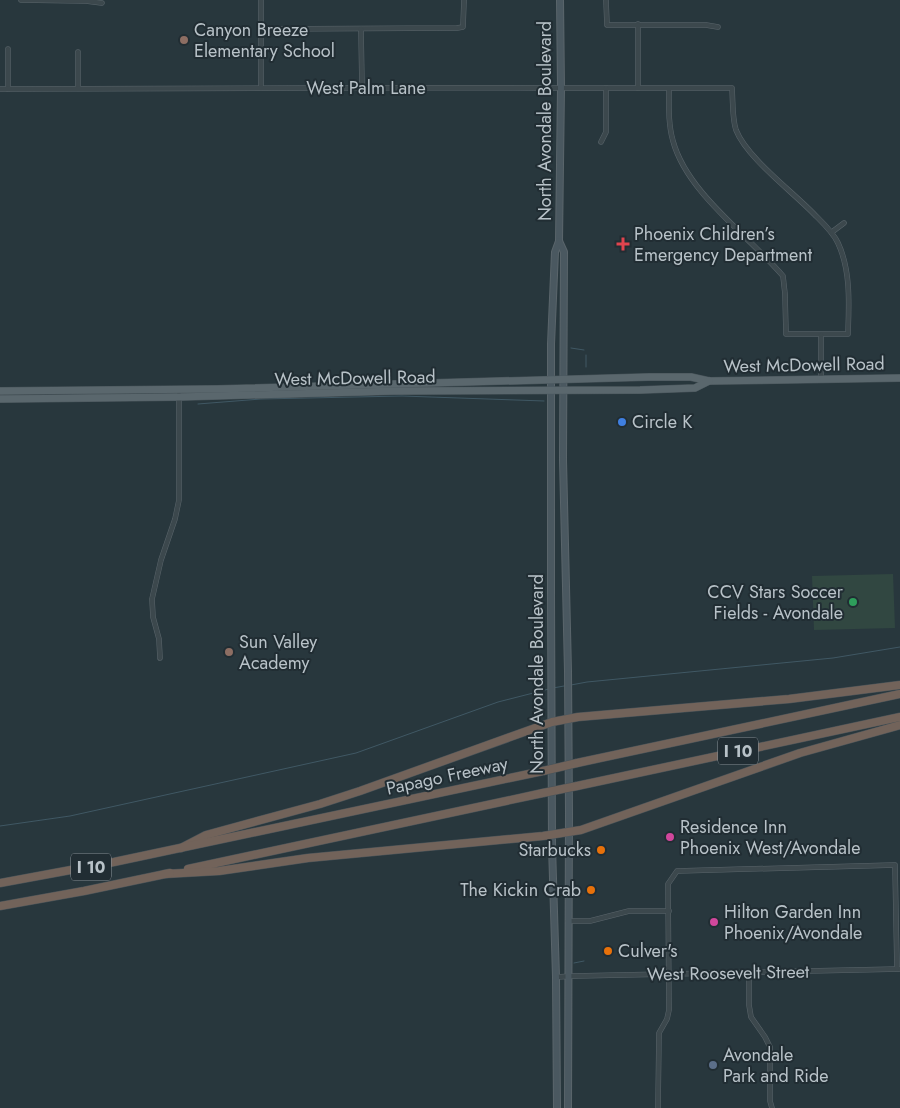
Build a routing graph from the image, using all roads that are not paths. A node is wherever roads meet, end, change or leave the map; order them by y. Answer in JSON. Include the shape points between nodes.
{"nodes":[{"id":1,"x":21,"y":0,"type":"edge"},
{"id":2,"x":261,"y":0,"type":"edge"},
{"id":3,"x":464,"y":0,"type":"edge"},
{"id":4,"x":560,"y":0,"type":"edge"},
{"id":5,"x":606,"y":0,"type":"edge"},
{"id":6,"x":102,"y":3,"type":"dead end"},
{"id":7,"x":638,"y":24,"type":"junction"},
{"id":8,"x":718,"y":27,"type":"dead end"},
{"id":9,"x":361,"y":29,"type":"junction"},
{"id":10,"x":261,"y":30,"type":"junction"},
{"id":11,"x":8,"y":49,"type":"dead end"},
{"id":12,"x":78,"y":52,"type":"dead end"},
{"id":13,"x":78,"y":88,"type":"junction"},
{"id":14,"x":261,"y":88,"type":"junction"},
{"id":15,"x":362,"y":88,"type":"junction"},
{"id":16,"x":561,"y":88,"type":"junction"},
{"id":17,"x":606,"y":88,"type":"junction"},
{"id":18,"x":638,"y":88,"type":"junction"},
{"id":19,"x":669,"y":88,"type":"junction"},
{"id":20,"x":0,"y":89,"type":"edge"},
{"id":21,"x":8,"y":89,"type":"junction"},
{"id":22,"x":601,"y":142,"type":"dead end"},
{"id":23,"x":844,"y":223,"type":"dead end"},
{"id":24,"x":832,"y":232,"type":"junction"},
{"id":25,"x":559,"y":241,"type":"junction"},
{"id":26,"x":821,"y":335,"type":"junction"},
{"id":27,"x":900,"y":378,"type":"edge"},
{"id":28,"x":564,"y":379,"type":"junction"},
{"id":29,"x":551,"y":380,"type":"junction"},
{"id":30,"x":821,"y":380,"type":"junction"},
{"id":31,"x":709,"y":381,"type":"junction"},
{"id":32,"x":178,"y":389,"type":"junction"},
{"id":33,"x":0,"y":391,"type":"edge"},
{"id":34,"x":551,"y":391,"type":"junction"},
{"id":35,"x":563,"y":391,"type":"junction"},
{"id":36,"x":179,"y":397,"type":"junction"},
{"id":37,"x":0,"y":399,"type":"edge"},
{"id":38,"x":552,"y":533,"type":"junction"},
{"id":39,"x":565,"y":534,"type":"junction"},
{"id":40,"x":160,"y":658,"type":"dead end"},
{"id":41,"x":900,"y":685,"type":"edge"},
{"id":42,"x":900,"y":694,"type":"edge"},
{"id":43,"x":900,"y":717,"type":"edge"},
{"id":44,"x":569,"y":719,"type":"junction"},
{"id":45,"x":552,"y":722,"type":"junction"},
{"id":46,"x":900,"y":725,"type":"edge"},
{"id":47,"x":569,"y":831,"type":"junction"},
{"id":48,"x":552,"y":834,"type":"junction"},
{"id":49,"x":181,"y":848,"type":"junction"},
{"id":50,"x":165,"y":874,"type":"junction"},
{"id":51,"x":0,"y":883,"type":"edge"},
{"id":52,"x":2,"y":905,"type":"edge"},
{"id":53,"x":669,"y":911,"type":"junction"},
{"id":54,"x":568,"y":921,"type":"junction"},
{"id":55,"x":898,"y":969,"type":"edge"},
{"id":56,"x":749,"y":973,"type":"junction"},
{"id":57,"x":669,"y":974,"type":"junction"},
{"id":58,"x":568,"y":977,"type":"junction"},
{"id":59,"x":556,"y":978,"type":"junction"},
{"id":60,"x":770,"y":1101,"type":"junction"},
{"id":61,"x":557,"y":1108,"type":"edge"},
{"id":62,"x":568,"y":1108,"type":"edge"},
{"id":63,"x":658,"y":1108,"type":"edge"},
{"id":64,"x":767,"y":1108,"type":"edge"},
{"id":65,"x":772,"y":1108,"type":"edge"}],
"edges":[{"from":1,"to":6,"type":"street"},
{"from":2,"to":10,"type":"street"},
{"from":3,"to":9,"type":"street","via":[[463,27]]},
{"from":4,"to":16,"type":"main road","name":"North Avondale Boulevard"},
{"from":5,"to":7,"type":"street","via":[[606,25]]},
{"from":7,"to":8,"type":"street"},
{"from":7,"to":18,"type":"street"},
{"from":9,"to":10,"type":"street"},
{"from":9,"to":15,"type":"street"},
{"from":10,"to":14,"type":"street"},
{"from":11,"to":21,"type":"street"},
{"from":12,"to":13,"type":"street"},
{"from":13,"to":14,"type":"street","name":"West Palm Lane"},
{"from":13,"to":21,"type":"street","name":"West Palm Lane"},
{"from":14,"to":15,"type":"street","name":"West Palm Lane"},
{"from":15,"to":16,"type":"street","name":"West Palm Lane"},
{"from":16,"to":17,"type":"street","name":"West Palm Lane"},
{"from":16,"to":25,"type":"main road","name":"North Avondale Boulevard"},
{"from":17,"to":18,"type":"street","name":"West Palm Lane"},
{"from":17,"to":22,"type":"street","via":[[606,132]]},
{"from":18,"to":19,"type":"street","name":"West Palm Lane"},
{"from":19,"to":24,"type":"street","name":"West Palm Lane","via":[[732,88],[736,130],[745,145]]},
{"from":19,"to":26,"type":"street","via":[[673,141],[680,160],[699,190],[783,276],[786,334]]},
{"from":20,"to":21,"type":"street","name":"West Palm Lane"},
{"from":23,"to":24,"type":"street"},
{"from":24,"to":26,"type":"street","via":[[843,255],[847,275],[848,334]]},
{"from":25,"to":28,"type":"main road","name":"North Avondale Boulevard","via":[[564,252]]},
{"from":25,"to":29,"type":"main road","name":"North Avondale Boulevard","via":[[555,252]]},
{"from":26,"to":30,"type":"street"},
{"from":27,"to":30,"type":"main road","name":"West McDowell Road"},
{"from":28,"to":29,"type":"main road","name":"West McDowell Road"},
{"from":28,"to":31,"type":"main road","name":"West McDowell Road","via":[[691,377]]},
{"from":28,"to":35,"type":"main road","name":"North Avondale Boulevard"},
{"from":29,"to":32,"type":"main road","name":"West McDowell Road"},
{"from":29,"to":34,"type":"main road","name":"North Avondale Boulevard"},
{"from":30,"to":31,"type":"main road","name":"West McDowell Road"},
{"from":31,"to":35,"type":"main road","name":"West McDowell Road","via":[[695,388]]},
{"from":32,"to":33,"type":"main road","name":"West McDowell Road"},
{"from":32,"to":36,"type":"street"},
{"from":34,"to":35,"type":"main road","name":"West McDowell Road"},
{"from":34,"to":36,"type":"main road","name":"West McDowell Road","via":[[386,391]]},
{"from":34,"to":38,"type":"main road","name":"North Avondale Boulevard"},
{"from":35,"to":39,"type":"main road","name":"North Avondale Boulevard"},
{"from":36,"to":37,"type":"main road","name":"West McDowell Road"},
{"from":36,"to":40,"type":"street","via":[[179,500],[152,599]]},
{"from":38,"to":39,"type":"main road"},
{"from":38,"to":45,"type":"main road","name":"North Avondale Boulevard"},
{"from":39,"to":44,"type":"main road","name":"North Avondale Boulevard"},
{"from":41,"to":44,"type":"highway","via":[[789,699]]},
{"from":42,"to":49,"type":"highway","name":"Papago Freeway","number":"I 10","bridge":true},
{"from":43,"to":50,"type":"highway","name":"Papago Freeway","number":"I 10","bridge":true},
{"from":44,"to":45,"type":"highway"},
{"from":44,"to":47,"type":"main road","name":"North Avondale Boulevard"},
{"from":45,"to":48,"type":"main road","name":"North Avondale Boulevard"},
{"from":45,"to":49,"type":"highway","via":[[360,791],[206,835]]},
{"from":46,"to":47,"type":"highway","via":[[800,753],[586,828]]},
{"from":47,"to":48,"type":"highway"},
{"from":47,"to":54,"type":"main road","name":"North Avondale Boulevard"},
{"from":48,"to":50,"type":"highway","via":[[308,858],[219,871]]},
{"from":48,"to":59,"type":"main road","name":"North Avondale Boulevard"},
{"from":49,"to":51,"type":"highway","name":"Papago Freeway","number":"I 10"},
{"from":50,"to":52,"type":"highway","name":"Papago Freeway","number":"I 10"},
{"from":53,"to":54,"type":"street","via":[[629,911],[590,921]]},
{"from":53,"to":55,"type":"street","via":[[668,884],[677,871],[895,866]]},
{"from":53,"to":57,"type":"street"},
{"from":54,"to":58,"type":"main road","name":"North Avondale Boulevard"},
{"from":55,"to":56,"type":"street","name":"West Roosevelt Street"},
{"from":56,"to":57,"type":"street","name":"West Roosevelt Street"},
{"from":56,"to":60,"type":"street","via":[[750,1014],[770,1047]]},
{"from":57,"to":58,"type":"street","name":"West Roosevelt Street"},
{"from":57,"to":63,"type":"street","via":[[670,1010],[658,1040]]},
{"from":58,"to":59,"type":"street","name":"West Roosevelt Street"},
{"from":58,"to":62,"type":"main road","name":"North Avondale Boulevard"},
{"from":59,"to":61,"type":"main road","name":"North Avondale Boulevard"},
{"from":60,"to":64,"type":"street"},
{"from":60,"to":65,"type":"street"}]}
